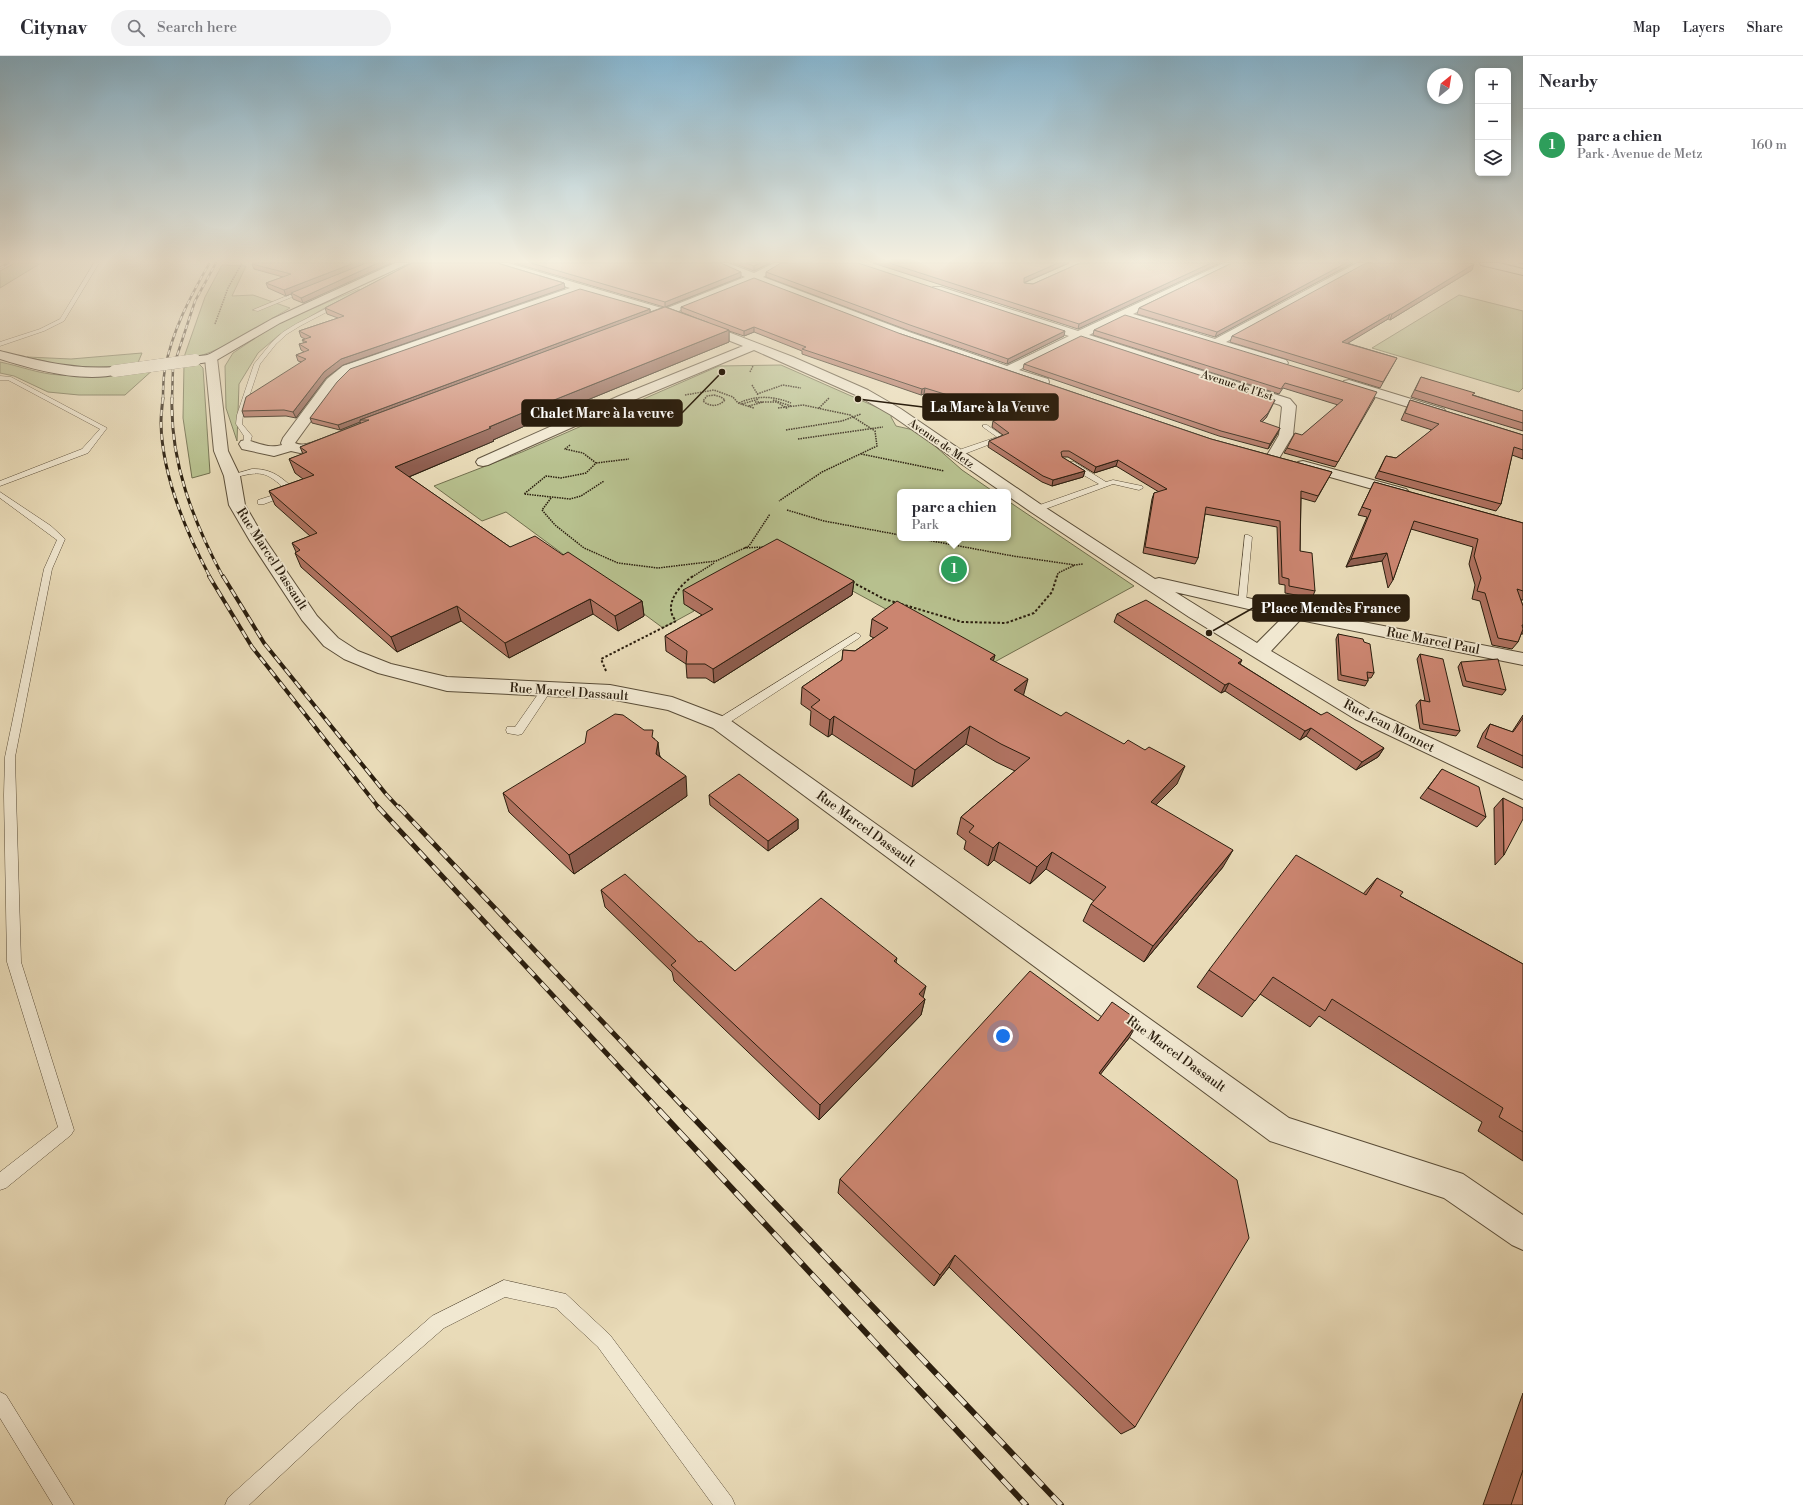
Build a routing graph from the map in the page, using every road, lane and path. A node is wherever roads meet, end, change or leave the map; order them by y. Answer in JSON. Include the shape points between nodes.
{"nodes":[{"id":1,"x":40,"y":331,"type":"edge"},
{"id":2,"x":259,"y":331,"type":"edge"},
{"id":3,"x":290,"y":331,"type":"edge"},
{"id":4,"x":458,"y":331,"type":"edge"},
{"id":5,"x":714,"y":331,"type":"edge"},
{"id":6,"x":894,"y":331,"type":"edge"},
{"id":7,"x":1065,"y":331,"type":"edge"},
{"id":8,"x":1088,"y":331,"type":"edge"},
{"id":9,"x":1176,"y":331,"type":"edge"},
{"id":10,"x":1239,"y":331,"type":"edge"},
{"id":11,"x":1079,"y":335,"type":"junction"},
{"id":12,"x":1216,"y":343,"type":"junction"},
{"id":13,"x":0,"y":344,"type":"edge"},
{"id":14,"x":754,"y":346,"type":"junction"},
{"id":15,"x":0,"y":355,"type":"edge"},
{"id":16,"x":211,"y":358,"type":"junction"},
{"id":17,"x":1291,"y":366,"type":"edge"},
{"id":18,"x":1008,"y":370,"type":"junction"},
{"id":19,"x":0,"y":378,"type":"edge"},
{"id":20,"x":1336,"y":380,"type":"edge"},
{"id":21,"x":752,"y":385,"type":"dead end"},
{"id":22,"x":1052,"y":385,"type":"edge"},
{"id":23,"x":805,"y":388,"type":"dead end"},
{"id":24,"x":757,"y":394,"type":"junction"},
{"id":25,"x":680,"y":396,"type":"dead end"},
{"id":26,"x":830,"y":397,"type":"dead end"},
{"id":27,"x":762,"y":402,"type":"junction"},
{"id":28,"x":955,"y":402,"type":"edge"},
{"id":29,"x":704,"y":403,"type":"joint"},
{"id":30,"x":791,"y":403,"type":"dead end"},
{"id":31,"x":739,"y":404,"type":"junction"},
{"id":32,"x":742,"y":405,"type":"dead end"},
{"id":33,"x":745,"y":405,"type":"junction"},
{"id":34,"x":749,"y":406,"type":"junction"},
{"id":35,"x":792,"y":406,"type":"junction"},
{"id":36,"x":754,"y":408,"type":"dead end"},
{"id":37,"x":778,"y":408,"type":"dead end"},
{"id":38,"x":784,"y":408,"type":"junction"},
{"id":39,"x":788,"y":408,"type":"junction"},
{"id":40,"x":819,"y":408,"type":"junction"},
{"id":41,"x":865,"y":412,"type":"dead end"},
{"id":42,"x":1448,"y":415,"type":"edge"},
{"id":43,"x":854,"y":417,"type":"junction"},
{"id":44,"x":914,"y":425,"type":"junction"},
{"id":45,"x":985,"y":426,"type":"dead end"},
{"id":46,"x":872,"y":428,"type":"junction"},
{"id":47,"x":786,"y":430,"type":"dead end"},
{"id":48,"x":342,"y":436,"type":"edge"},
{"id":49,"x":798,"y":439,"type":"dead end"},
{"id":50,"x":575,"y":441,"type":"dead end"},
{"id":51,"x":246,"y":444,"type":"joint"},
{"id":52,"x":291,"y":447,"type":"junction"},
{"id":53,"x":1258,"y":453,"type":"edge"},
{"id":54,"x":861,"y":454,"type":"junction"},
{"id":55,"x":956,"y":454,"type":"junction"},
{"id":56,"x":1273,"y":457,"type":"junction"},
{"id":57,"x":629,"y":459,"type":"dead end"},
{"id":58,"x":1064,"y":460,"type":"edge"},
{"id":59,"x":483,"y":462,"type":"dead end"},
{"id":60,"x":596,"y":463,"type":"junction"},
{"id":61,"x":948,"y":472,"type":"dead end"},
{"id":62,"x":232,"y":476,"type":"junction"},
{"id":63,"x":604,"y":481,"type":"dead end"},
{"id":64,"x":0,"y":484,"type":"edge"},
{"id":65,"x":1104,"y":484,"type":"junction"},
{"id":66,"x":1139,"y":488,"type":"dead end"},
{"id":67,"x":1007,"y":489,"type":"edge"},
{"id":68,"x":1011,"y":492,"type":"edge"},
{"id":69,"x":0,"y":494,"type":"edge"},
{"id":70,"x":1417,"y":496,"type":"edge"},
{"id":71,"x":551,"y":497,"type":"junction"},
{"id":72,"x":779,"y":501,"type":"dead end"},
{"id":73,"x":262,"y":502,"type":"dead end"},
{"id":74,"x":788,"y":510,"type":"dead end"},
{"id":75,"x":1037,"y":510,"type":"junction"},
{"id":76,"x":770,"y":514,"type":"dead end"},
{"id":77,"x":897,"y":534,"type":"edge"},
{"id":78,"x":1248,"y":537,"type":"dead end"},
{"id":79,"x":932,"y":541,"type":"edge"},
{"id":80,"x":767,"y":547,"type":"edge"},
{"id":81,"x":744,"y":548,"type":"junction"},
{"id":82,"x":1111,"y":557,"type":"junction"},
{"id":83,"x":716,"y":561,"type":"junction"},
{"id":84,"x":1075,"y":565,"type":"junction"},
{"id":85,"x":1144,"y":579,"type":"junction"},
{"id":86,"x":847,"y":580,"type":"edge"},
{"id":87,"x":1242,"y":602,"type":"junction"},
{"id":88,"x":1296,"y":614,"type":"junction"},
{"id":89,"x":856,"y":636,"type":"dead end"},
{"id":90,"x":1259,"y":652,"type":"junction"},
{"id":91,"x":1523,"y":659,"type":"edge"},
{"id":92,"x":606,"y":672,"type":"dead end"},
{"id":93,"x":547,"y":689,"type":"junction"},
{"id":94,"x":720,"y":723,"type":"junction"},
{"id":95,"x":511,"y":730,"type":"dead end"},
{"id":96,"x":1523,"y":791,"type":"edge"},
{"id":97,"x":0,"y":1182,"type":"edge"},
{"id":98,"x":1523,"y":1234,"type":"edge"},
{"id":99,"x":0,"y":1401,"type":"edge"},
{"id":100,"x":239,"y":1501,"type":"edge"},
{"id":101,"x":64,"y":1505,"type":"edge"},
{"id":102,"x":725,"y":1505,"type":"edge"}],
"edges":[{"from":1,"to":13,"type":"lane"},
{"from":2,"to":16,"type":"street"},
{"from":3,"to":51,"type":"lane","via":[[274,343],[257,364],[240,415],[239,424],[248,436]]},
{"from":4,"to":52,"type":"street","via":[[347,369],[332,382],[290,438],[288,443]]},
{"from":5,"to":14,"type":"street","name":"Avenue de Metz"},
{"from":6,"to":18,"type":"street"},
{"from":7,"to":11,"type":"street","name":"Avenue de l'Est"},
{"from":8,"to":11,"type":"street"},
{"from":9,"to":12,"type":"street"},
{"from":10,"to":12,"type":"street"},
{"from":11,"to":18,"type":"street"},
{"from":11,"to":56,"type":"street","name":"Avenue de l'Est","via":[[1285,402],[1289,406],[1286,435]]},
{"from":12,"to":17,"type":"street"},
{"from":14,"to":44,"type":"street","name":"Avenue de Metz","via":[[863,393]]},
{"from":14,"to":59,"type":"street"},
{"from":15,"to":16,"type":"street","bridge":true,"via":[[34,366],[92,372]]},
{"from":16,"to":62,"type":"street","name":"Rue Marcel Dassault","via":[[221,451]]},
{"from":18,"to":22,"type":"street"},
{"from":19,"to":64,"type":"lane","via":[[9,378],[104,428],[85,451]]},
{"from":20,"to":42,"type":"street"},
{"from":21,"to":24,"type":"path"},
{"from":23,"to":24,"type":"path","via":[[783,385]]},
{"from":24,"to":27,"type":"path"},
{"from":25,"to":31,"type":"path","via":[[714,390],[733,397]]},
{"from":26,"to":40,"type":"path"},
{"from":27,"to":32,"type":"path"},
{"from":27,"to":33,"type":"path"},
{"from":27,"to":34,"type":"path"},
{"from":27,"to":35,"type":"path","via":[[776,400]]},
{"from":27,"to":38,"type":"path"},
{"from":27,"to":39,"type":"path","via":[[777,402]]},
{"from":28,"to":44,"type":"path"},
{"from":29,"to":29,"type":"path","via":[[703,399],[711,396],[720,396],[725,400],[717,405]]},
{"from":30,"to":31,"type":"path","via":[[763,397],[745,400]]},
{"from":31,"to":33,"type":"path"},
{"from":33,"to":34,"type":"path"},
{"from":34,"to":36,"type":"path"},
{"from":35,"to":39,"type":"path"},
{"from":35,"to":40,"type":"path"},
{"from":37,"to":38,"type":"path"},
{"from":38,"to":39,"type":"path"},
{"from":40,"to":43,"type":"path"},
{"from":41,"to":43,"type":"path"},
{"from":43,"to":46,"type":"path"},
{"from":43,"to":47,"type":"path","via":[[819,426]]},
{"from":44,"to":46,"type":"path"},
{"from":44,"to":55,"type":"street","name":"Avenue de Metz"},
{"from":45,"to":55,"type":"lane","via":[[1002,438]]},
{"from":46,"to":49,"type":"path"},
{"from":46,"to":54,"type":"path","via":[[875,431],[877,446]]},
{"from":48,"to":52,"type":"street","via":[[310,447]]},
{"from":50,"to":60,"type":"path","via":[[565,449],[583,453]]},
{"from":51,"to":52,"type":"street","via":[[256,449],[274,452]]},
{"from":53,"to":56,"type":"street"},
{"from":54,"to":61,"type":"path"},
{"from":54,"to":72,"type":"path","via":[[822,472]]},
{"from":55,"to":67,"type":"street","name":"Avenue de Metz"},
{"from":56,"to":70,"type":"street"},
{"from":57,"to":60,"type":"path"},
{"from":58,"to":65,"type":"lane"},
{"from":60,"to":71,"type":"path","via":[[586,473],[561,478],[546,476],[524,494]]},
{"from":62,"to":73,"type":"lane","via":[[251,471],[272,472],[292,492]]},
{"from":62,"to":93,"type":"street","name":"Rue Marcel Dassault","via":[[237,505],[258,541],[311,620],[331,642],[351,655],[385,669],[447,684]]},
{"from":63,"to":71,"type":"path","via":[[581,496],[570,499]]},
{"from":65,"to":66,"type":"lane","via":[[1113,482]]},
{"from":65,"to":75,"type":"lane"},
{"from":68,"to":75,"type":"street","name":"Avenue de Metz"},
{"from":69,"to":97,"type":"lane","via":[[61,539],[48,569],[41,600],[10,757],[10,788],[14,962],[66,1130]]},
{"from":71,"to":83,"type":"path","via":[[542,510],[555,525],[584,548],[618,563],[658,568]]},
{"from":74,"to":77,"type":"path","via":[[824,521]]},
{"from":75,"to":82,"type":"street","name":"Avenue de Metz"},
{"from":76,"to":81,"type":"path","via":[[749,546]]},
{"from":78,"to":87,"type":"lane"},
{"from":79,"to":84,"type":"path"},
{"from":80,"to":81,"type":"path"},
{"from":81,"to":83,"type":"path"},
{"from":82,"to":84,"type":"path"},
{"from":82,"to":85,"type":"street","name":"Avenue de Metz"},
{"from":83,"to":92,"type":"path","via":[[678,588],[670,605],[676,621],[601,659]]},
{"from":84,"to":86,"type":"path","via":[[1058,573],[1052,592],[1034,613],[1006,623],[962,622],[884,599]]},
{"from":85,"to":87,"type":"street","name":"Rue Marcel Paul"},
{"from":85,"to":90,"type":"street","name":"Rue Jean Monnet"},
{"from":87,"to":88,"type":"street","name":"Rue Marcel Paul"},
{"from":88,"to":90,"type":"street"},
{"from":88,"to":91,"type":"street","name":"Rue Marcel Paul"},
{"from":89,"to":94,"type":"lane"},
{"from":90,"to":96,"type":"street","name":"Rue Jean Monnet","via":[[1362,714]]},
{"from":93,"to":94,"type":"street","name":"Rue Marcel Dassault","via":[[610,692],[672,704]]},
{"from":93,"to":95,"type":"lane","via":[[518,731]]},
{"from":94,"to":98,"type":"street","name":"Rue Marcel Dassault","via":[[1281,1130],[1452,1185]]},
{"from":99,"to":101,"type":"lane"},
{"from":100,"to":102,"type":"lane","via":[[438,1322],[504,1288],[560,1300],[604,1341]]}]}
